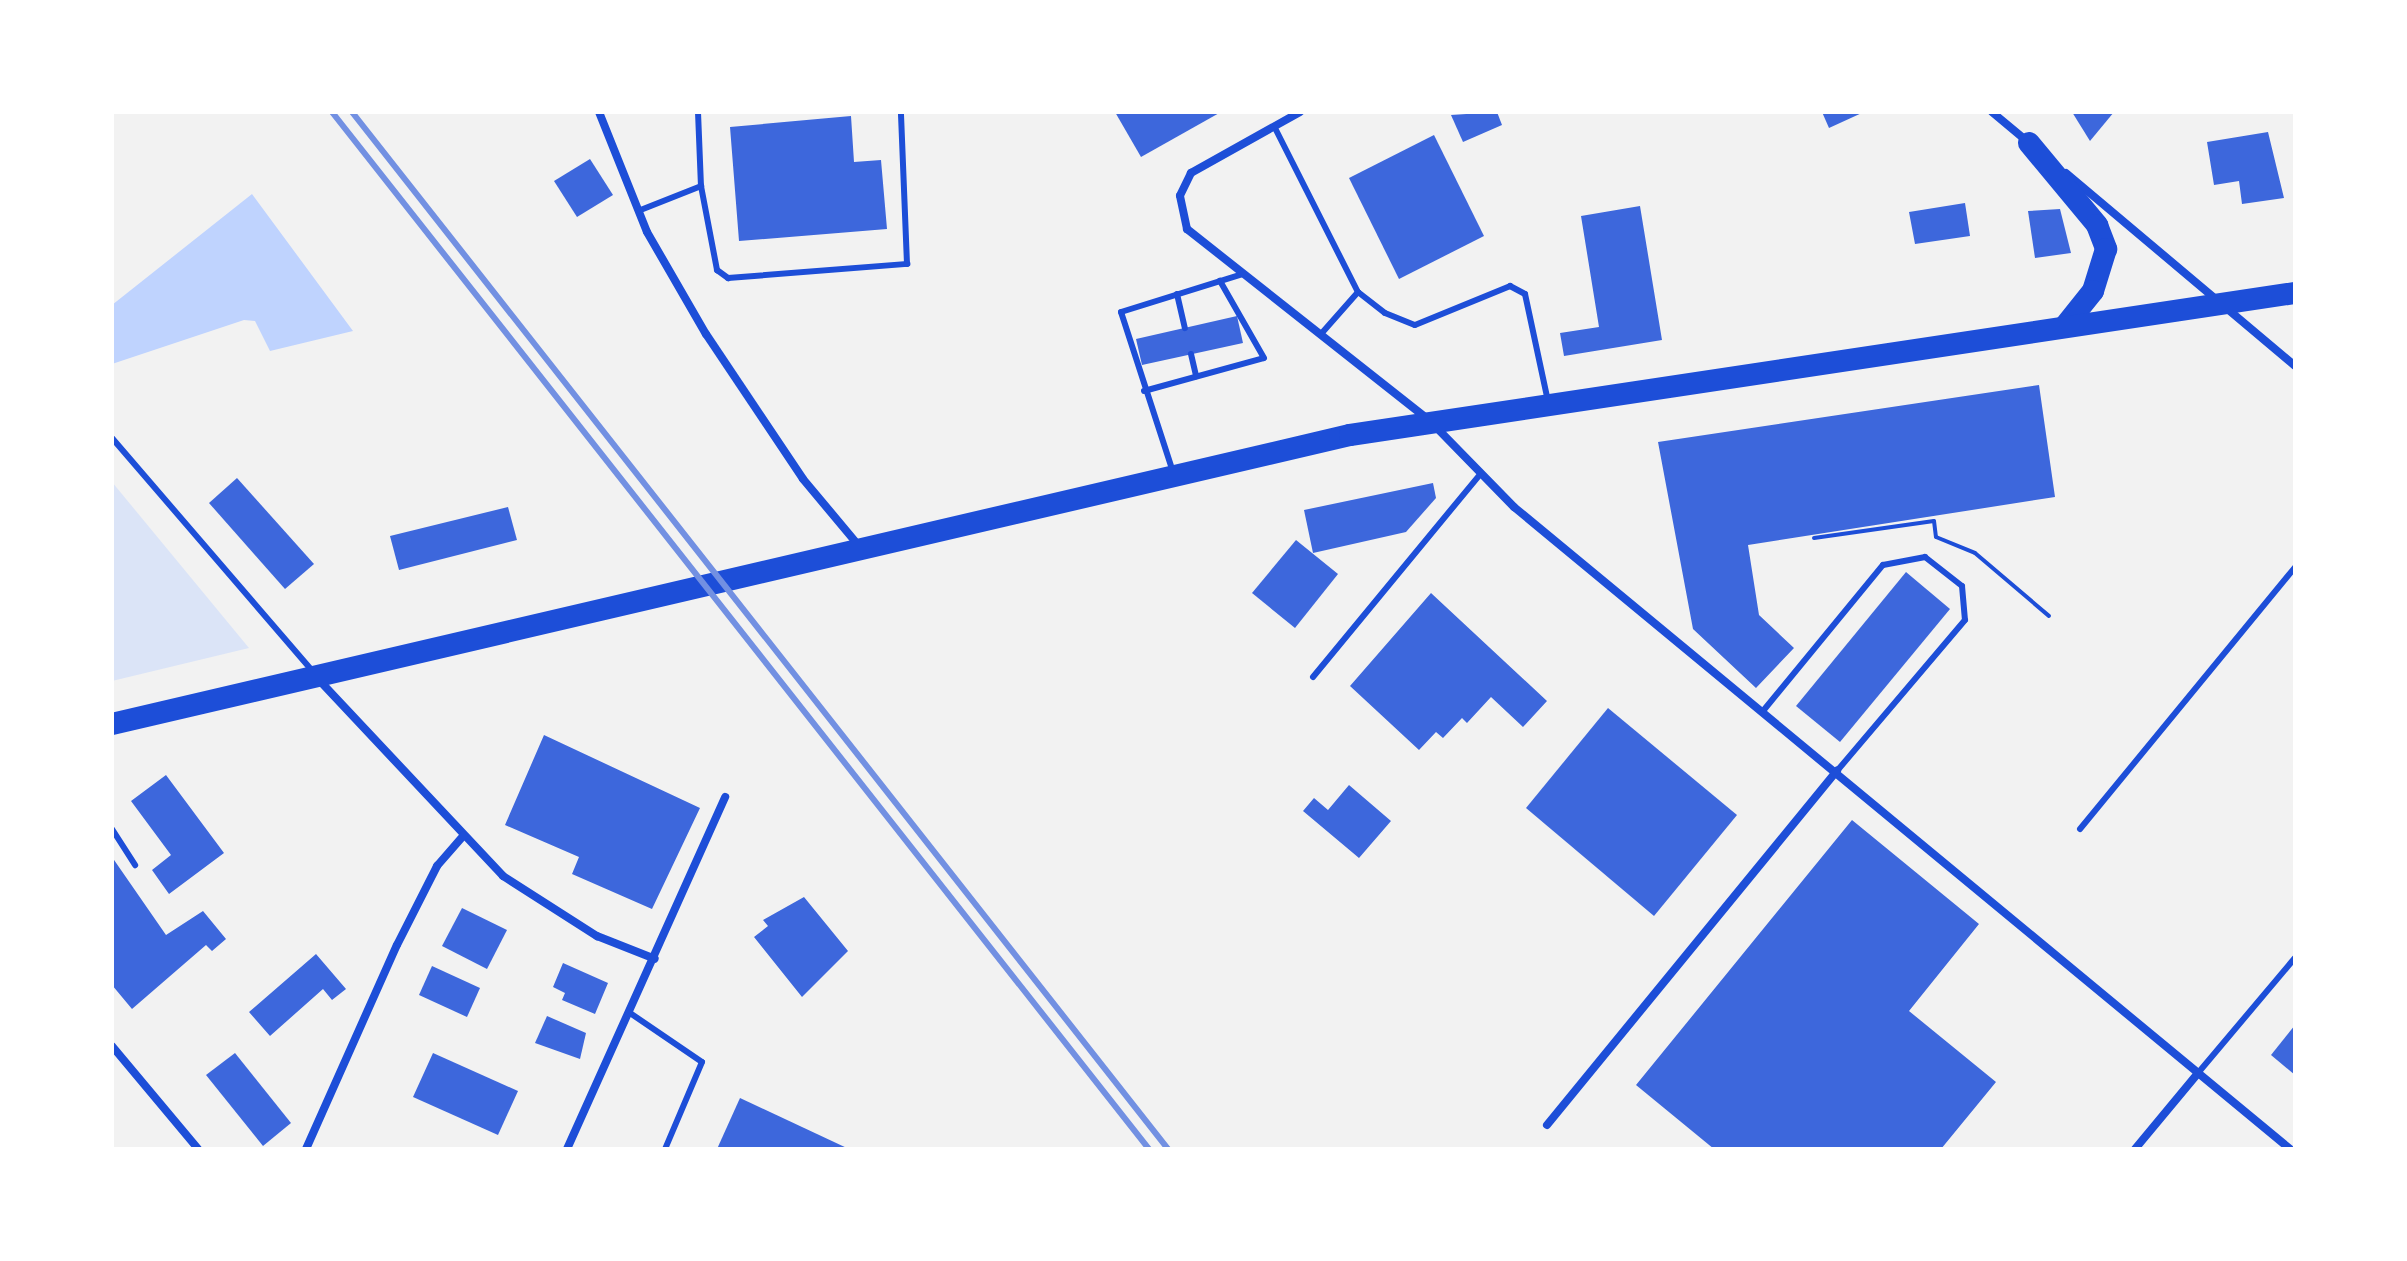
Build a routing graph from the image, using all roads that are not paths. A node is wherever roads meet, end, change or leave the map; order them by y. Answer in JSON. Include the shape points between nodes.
{"nodes":[{"id":1,"x":599,"y":112,"type":"edge"},
{"id":2,"x":698,"y":112,"type":"edge"},
{"id":3,"x":901,"y":112,"type":"edge"},
{"id":4,"x":1300,"y":112,"type":"edge"},
{"id":5,"x":1992,"y":112,"type":"edge"},
{"id":6,"x":1274,"y":126,"type":"junction"},
{"id":7,"x":2029,"y":143,"type":"junction"},
{"id":8,"x":701,"y":186,"type":"junction"},
{"id":9,"x":638,"y":211,"type":"junction"},
{"id":10,"x":1243,"y":274,"type":"junction"},
{"id":11,"x":1220,"y":281,"type":"junction"},
{"id":12,"x":1358,"y":292,"type":"junction"},
{"id":13,"x":2295,"y":293,"type":"edge"},
{"id":14,"x":1177,"y":294,"type":"junction"},
{"id":15,"x":2220,"y":304,"type":"junction"},
{"id":16,"x":2065,"y":326,"type":"junction"},
{"id":17,"x":1185,"y":328,"type":"dead end"},
{"id":18,"x":1321,"y":334,"type":"junction"},
{"id":19,"x":1191,"y":354,"type":"dead end"},
{"id":20,"x":2295,"y":366,"type":"edge"},
{"id":21,"x":1196,"y":376,"type":"junction"},
{"id":22,"x":1144,"y":391,"type":"junction"},
{"id":23,"x":1548,"y":401,"type":"junction"},
{"id":24,"x":1431,"y":422,"type":"junction"},
{"id":25,"x":112,"y":438,"type":"edge"},
{"id":26,"x":1173,"y":472,"type":"junction"},
{"id":27,"x":1481,"y":473,"type":"junction"},
{"id":28,"x":859,"y":547,"type":"junction"},
{"id":29,"x":2295,"y":567,"type":"edge"},
{"id":30,"x":316,"y":676,"type":"junction"},
{"id":31,"x":1313,"y":677,"type":"dead end"},
{"id":32,"x":1763,"y":711,"type":"junction"},
{"id":33,"x":112,"y":724,"type":"edge"},
{"id":34,"x":1837,"y":771,"type":"junction"},
{"id":35,"x":725,"y":797,"type":"dead end"},
{"id":36,"x":112,"y":829,"type":"edge"},
{"id":37,"x":2080,"y":829,"type":"dead end"},
{"id":38,"x":463,"y":836,"type":"junction"},
{"id":39,"x":135,"y":865,"type":"dead end"},
{"id":40,"x":2295,"y":958,"type":"edge"},
{"id":41,"x":655,"y":959,"type":"junction"},
{"id":42,"x":630,"y":1013,"type":"junction"},
{"id":43,"x":112,"y":1046,"type":"edge"},
{"id":44,"x":2198,"y":1073,"type":"junction"},
{"id":45,"x":1547,"y":1125,"type":"dead end"},
{"id":46,"x":198,"y":1149,"type":"edge"},
{"id":47,"x":306,"y":1149,"type":"edge"},
{"id":48,"x":567,"y":1149,"type":"edge"},
{"id":49,"x":665,"y":1149,"type":"edge"},
{"id":50,"x":2135,"y":1149,"type":"edge"},
{"id":51,"x":2290,"y":1149,"type":"edge"}],
"edges":[{"from":1,"to":9,"type":"street"},
{"from":2,"to":8,"type":"lane"},
{"from":3,"to":8,"type":"lane","via":[[903,267],[724,276]]},
{"from":4,"to":6,"type":"street"},
{"from":5,"to":7,"type":"street"},
{"from":6,"to":10,"type":"street","via":[[1191,173],[1180,196],[1187,229]]},
{"from":6,"to":12,"type":"lane"},
{"from":7,"to":15,"type":"street"},
{"from":7,"to":16,"type":"highway","via":[[2097,225],[2106,249],[2093,291]]},
{"from":8,"to":9,"type":"lane"},
{"from":9,"to":28,"type":"street","via":[[706,334],[803,479]]},
{"from":10,"to":11,"type":"lane"},
{"from":10,"to":18,"type":"street"},
{"from":11,"to":14,"type":"lane"},
{"from":11,"to":21,"type":"lane","via":[[1264,358]]},
{"from":12,"to":18,"type":"lane"},
{"from":12,"to":23,"type":"lane","via":[[1415,325],[1510,286],[1525,294]]},
{"from":13,"to":15,"type":"highway"},
{"from":14,"to":17,"type":"lane"},
{"from":14,"to":22,"type":"lane","via":[[1121,312]]},
{"from":15,"to":16,"type":"highway"},
{"from":15,"to":20,"type":"street"},
{"from":16,"to":23,"type":"highway"},
{"from":18,"to":24,"type":"street"},
{"from":19,"to":21,"type":"lane"},
{"from":21,"to":22,"type":"lane"},
{"from":22,"to":26,"type":"lane"},
{"from":23,"to":24,"type":"highway"},
{"from":24,"to":26,"type":"highway"},
{"from":24,"to":27,"type":"street"},
{"from":25,"to":30,"type":"lane"},
{"from":26,"to":28,"type":"highway"},
{"from":27,"to":31,"type":"lane"},
{"from":27,"to":32,"type":"street"},
{"from":28,"to":30,"type":"highway"},
{"from":29,"to":37,"type":"lane"},
{"from":30,"to":33,"type":"highway"},
{"from":30,"to":38,"type":"street"},
{"from":32,"to":34,"type":"street"},
{"from":32,"to":34,"type":"lane","via":[[1883,565],[1925,557],[1962,586],[1965,620]]},
{"from":34,"to":44,"type":"street"},
{"from":34,"to":45,"type":"street"},
{"from":35,"to":41,"type":"street"},
{"from":36,"to":39,"type":"lane"},
{"from":38,"to":41,"type":"street","via":[[547,909]]},
{"from":38,"to":47,"type":"street","via":[[437,866]]},
{"from":40,"to":44,"type":"lane"},
{"from":41,"to":42,"type":"street"},
{"from":42,"to":48,"type":"street"},
{"from":42,"to":49,"type":"lane","via":[[702,1062]]},
{"from":43,"to":46,"type":"street"},
{"from":44,"to":50,"type":"street"},
{"from":44,"to":51,"type":"street"}]}
